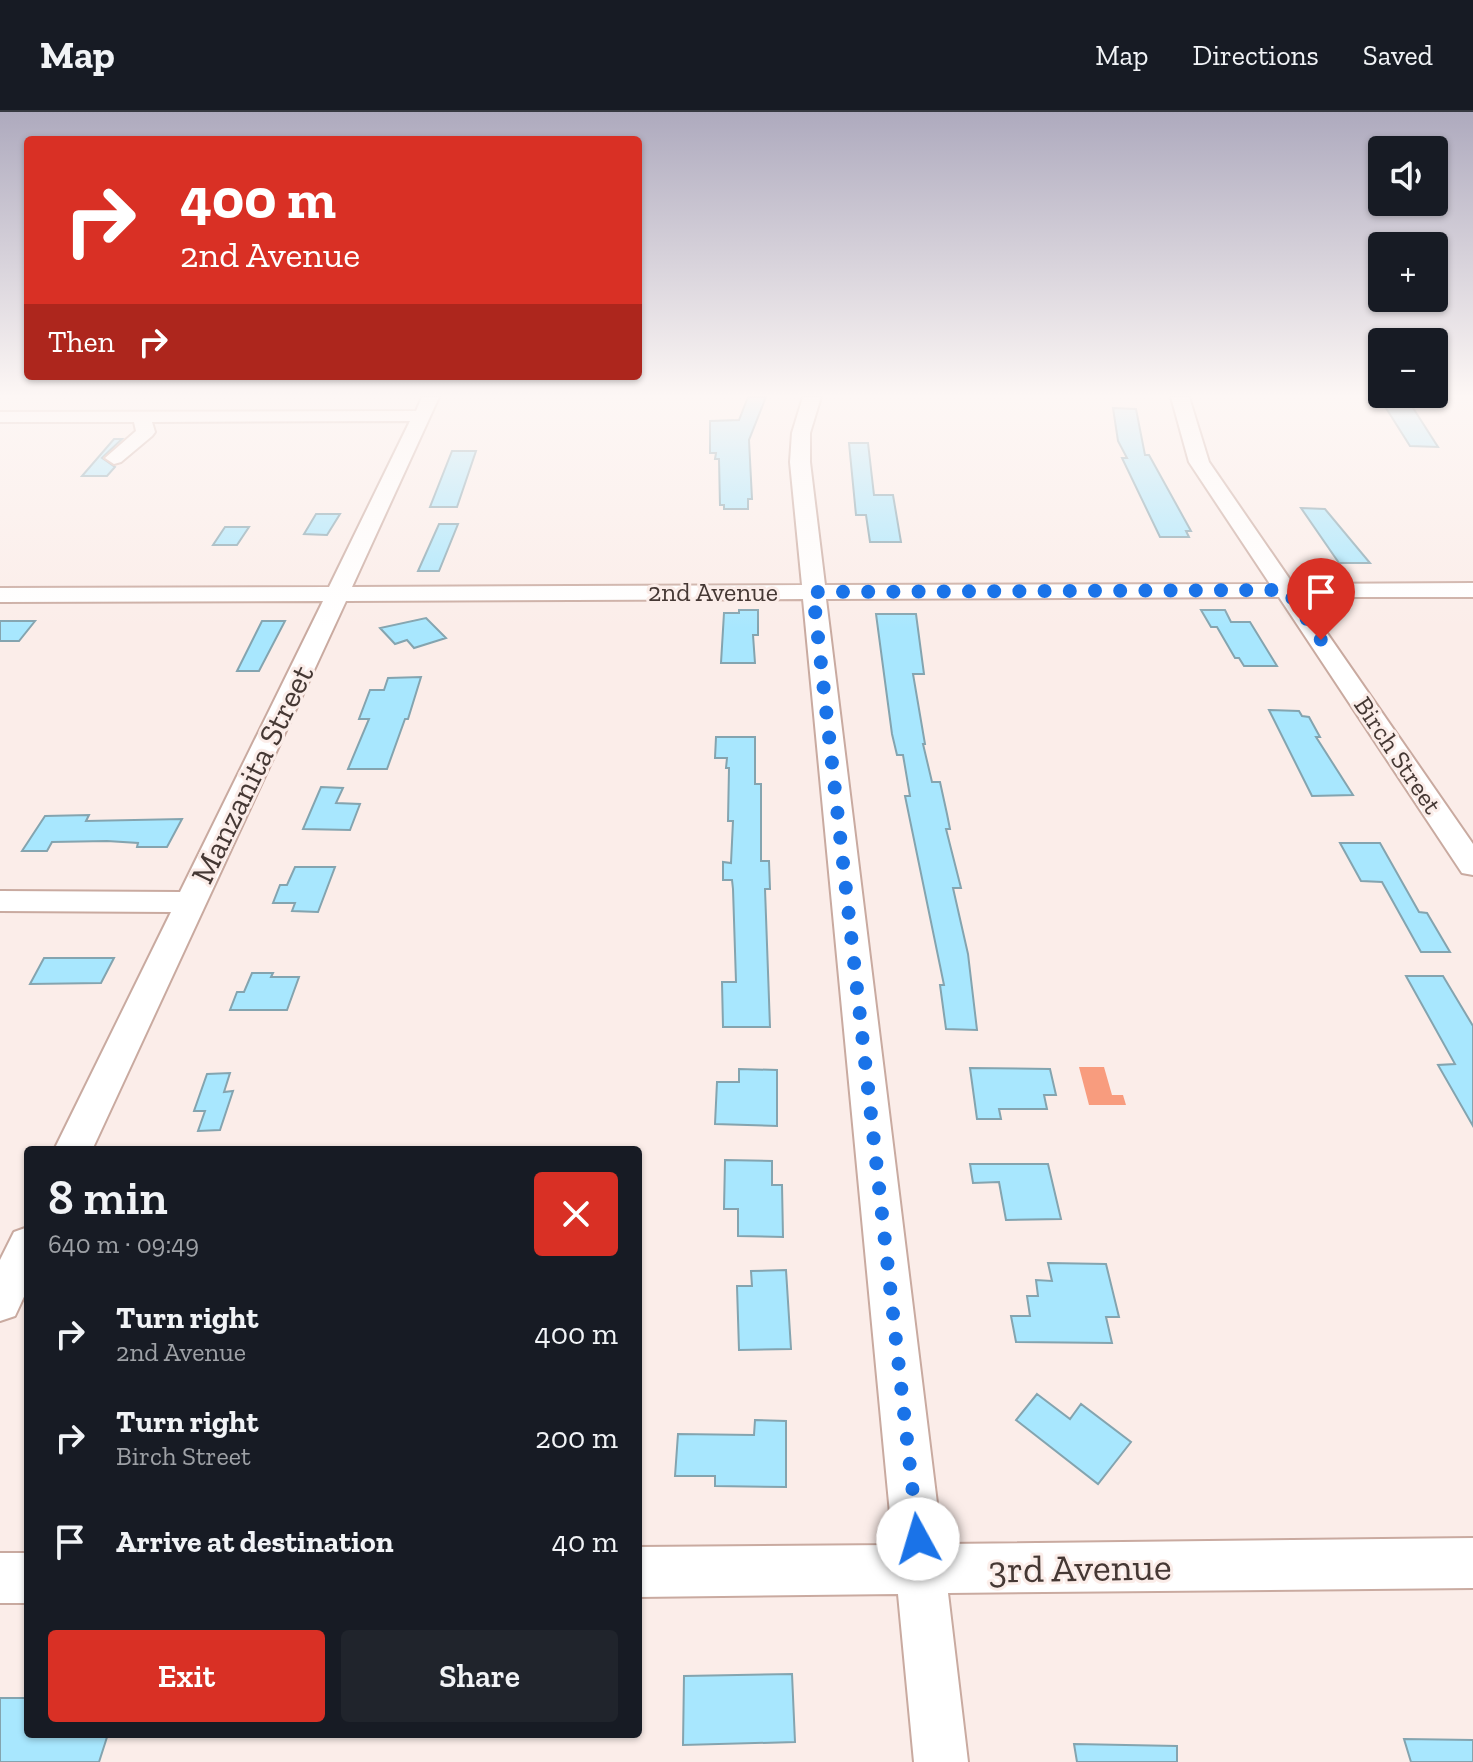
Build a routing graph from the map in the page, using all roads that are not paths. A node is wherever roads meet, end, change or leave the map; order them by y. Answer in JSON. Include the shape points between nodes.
{"nodes":[{"id":1,"x":394,"y":474,"type":"edge"},
{"id":2,"x":801,"y":474,"type":"edge"},
{"id":3,"x":1207,"y":474,"type":"edge"},
{"id":4,"x":1287,"y":590,"type":"junction"},
{"id":5,"x":1473,"y":590,"type":"edge"},
{"id":6,"x":813,"y":592,"type":"junction"},
{"id":7,"x":338,"y":594,"type":"junction"},
{"id":8,"x":0,"y":595,"type":"edge"},
{"id":9,"x":1473,"y":866,"type":"edge"},
{"id":10,"x":0,"y":901,"type":"edge"},
{"id":11,"x":190,"y":902,"type":"junction"},
{"id":12,"x":75,"y":1146,"type":"edge"},
{"id":13,"x":24,"y":1252,"type":"edge"},
{"id":14,"x":0,"y":1303,"type":"edge"},
{"id":15,"x":1473,"y":1563,"type":"edge"},
{"id":16,"x":921,"y":1570,"type":"junction"},
{"id":17,"x":642,"y":1572,"type":"edge"},
{"id":18,"x":0,"y":1578,"type":"edge"},
{"id":19,"x":24,"y":1578,"type":"edge"},
{"id":20,"x":941,"y":1762,"type":"edge"}],
"edges":[{"from":1,"to":7,"type":"street","name":"Manzanita Street"},
{"from":2,"to":6,"type":"street"},
{"from":3,"to":4,"type":"street","name":"Birch Street"},
{"from":4,"to":5,"type":"street","name":"2nd Avenue"},
{"from":4,"to":6,"type":"street","name":"2nd Avenue"},
{"from":4,"to":9,"type":"street","name":"Birch Street"},
{"from":6,"to":7,"type":"street","name":"2nd Avenue"},
{"from":6,"to":16,"type":"street"},
{"from":7,"to":8,"type":"street","name":"2nd Avenue"},
{"from":7,"to":11,"type":"street","name":"Manzanita Street"},
{"from":10,"to":11,"type":"street"},
{"from":11,"to":12,"type":"street","name":"Manzanita Street"},
{"from":13,"to":14,"type":"street"},
{"from":15,"to":16,"type":"street","name":"3rd Avenue"},
{"from":16,"to":17,"type":"street","name":"3rd Avenue"},
{"from":16,"to":20,"type":"street"},
{"from":18,"to":19,"type":"street"}]}
